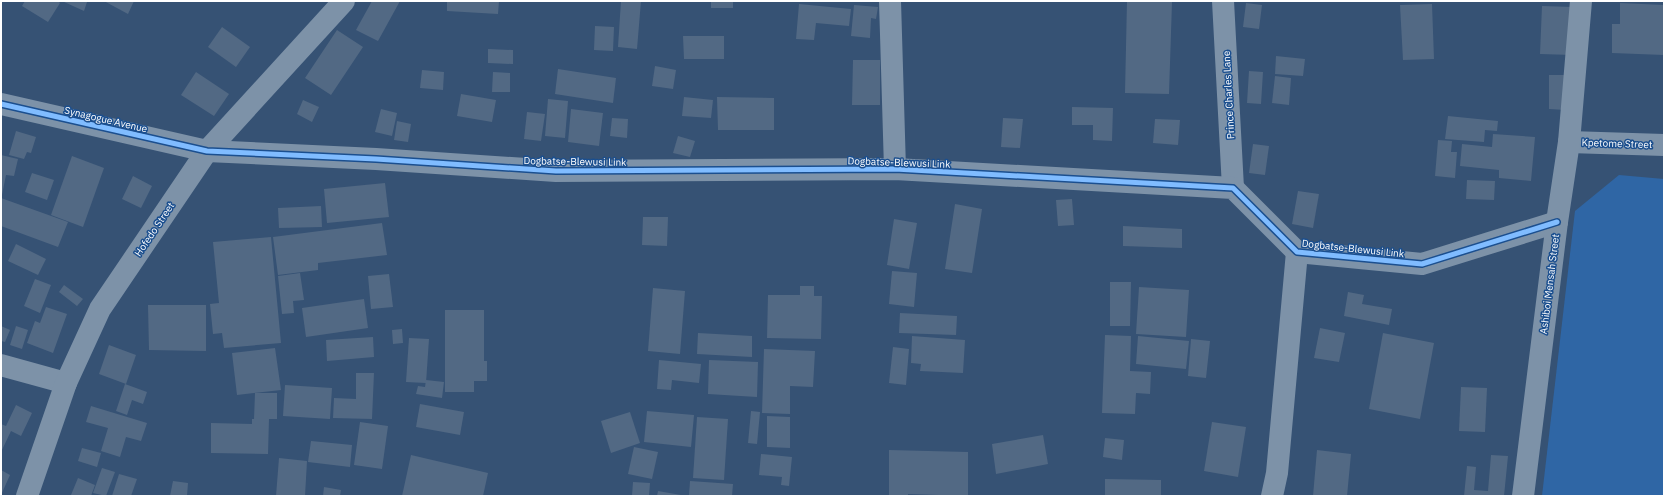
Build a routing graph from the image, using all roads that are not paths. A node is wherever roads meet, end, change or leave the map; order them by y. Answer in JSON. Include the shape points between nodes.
{"nodes":[{"id":1,"x":344,"y":1,"type":"edge"},
{"id":2,"x":890,"y":1,"type":"edge"},
{"id":3,"x":1223,"y":1,"type":"edge"},
{"id":4,"x":1581,"y":1,"type":"edge"},
{"id":5,"x":1,"y":104,"type":"edge"},
{"id":6,"x":1569,"y":142,"type":"junction"},
{"id":7,"x":1664,"y":145,"type":"edge"},
{"id":8,"x":207,"y":151,"type":"junction"},
{"id":9,"x":895,"y":169,"type":"junction"},
{"id":10,"x":1233,"y":188,"type":"junction"},
{"id":11,"x":1557,"y":222,"type":"junction"},
{"id":12,"x":1297,"y":252,"type":"junction"},
{"id":13,"x":1,"y":365,"type":"edge"},
{"id":14,"x":66,"y":382,"type":"junction"},
{"id":15,"x":27,"y":496,"type":"edge"},
{"id":16,"x":1272,"y":496,"type":"edge"},
{"id":17,"x":1523,"y":496,"type":"edge"}],
"edges":[{"from":1,"to":8,"type":"street","name":"Hofedo Street"},
{"from":2,"to":9,"type":"street"},
{"from":3,"to":10,"type":"street","name":"Prince Charles Lane"},
{"from":4,"to":6,"type":"street","name":"Ashiboi Mensah Street"},
{"from":5,"to":8,"type":"street","name":"Synagogue Avenue"},
{"from":6,"to":7,"type":"street","name":"Kpetome Street"},
{"from":6,"to":11,"type":"street","name":"Ashiboi Mensah Street"},
{"from":8,"to":9,"type":"street","name":"Dogbatse-Blewusi Link","via":[[556,171]]},
{"from":8,"to":14,"type":"street","name":"Hofedo Street","via":[[100,310]]},
{"from":9,"to":10,"type":"street","name":"Dogbatse-Blewusi Link"},
{"from":10,"to":12,"type":"street","name":"Dogbatse-Blewusi Link"},
{"from":11,"to":12,"type":"street","name":"Dogbatse-Blewusi Link","via":[[1422,264]]},
{"from":11,"to":17,"type":"street","name":"Ashiboi Mensah Street"},
{"from":12,"to":16,"type":"street","via":[[1277,473]]},
{"from":13,"to":14,"type":"street"},
{"from":14,"to":15,"type":"street","name":"Hofedo Street"}]}
